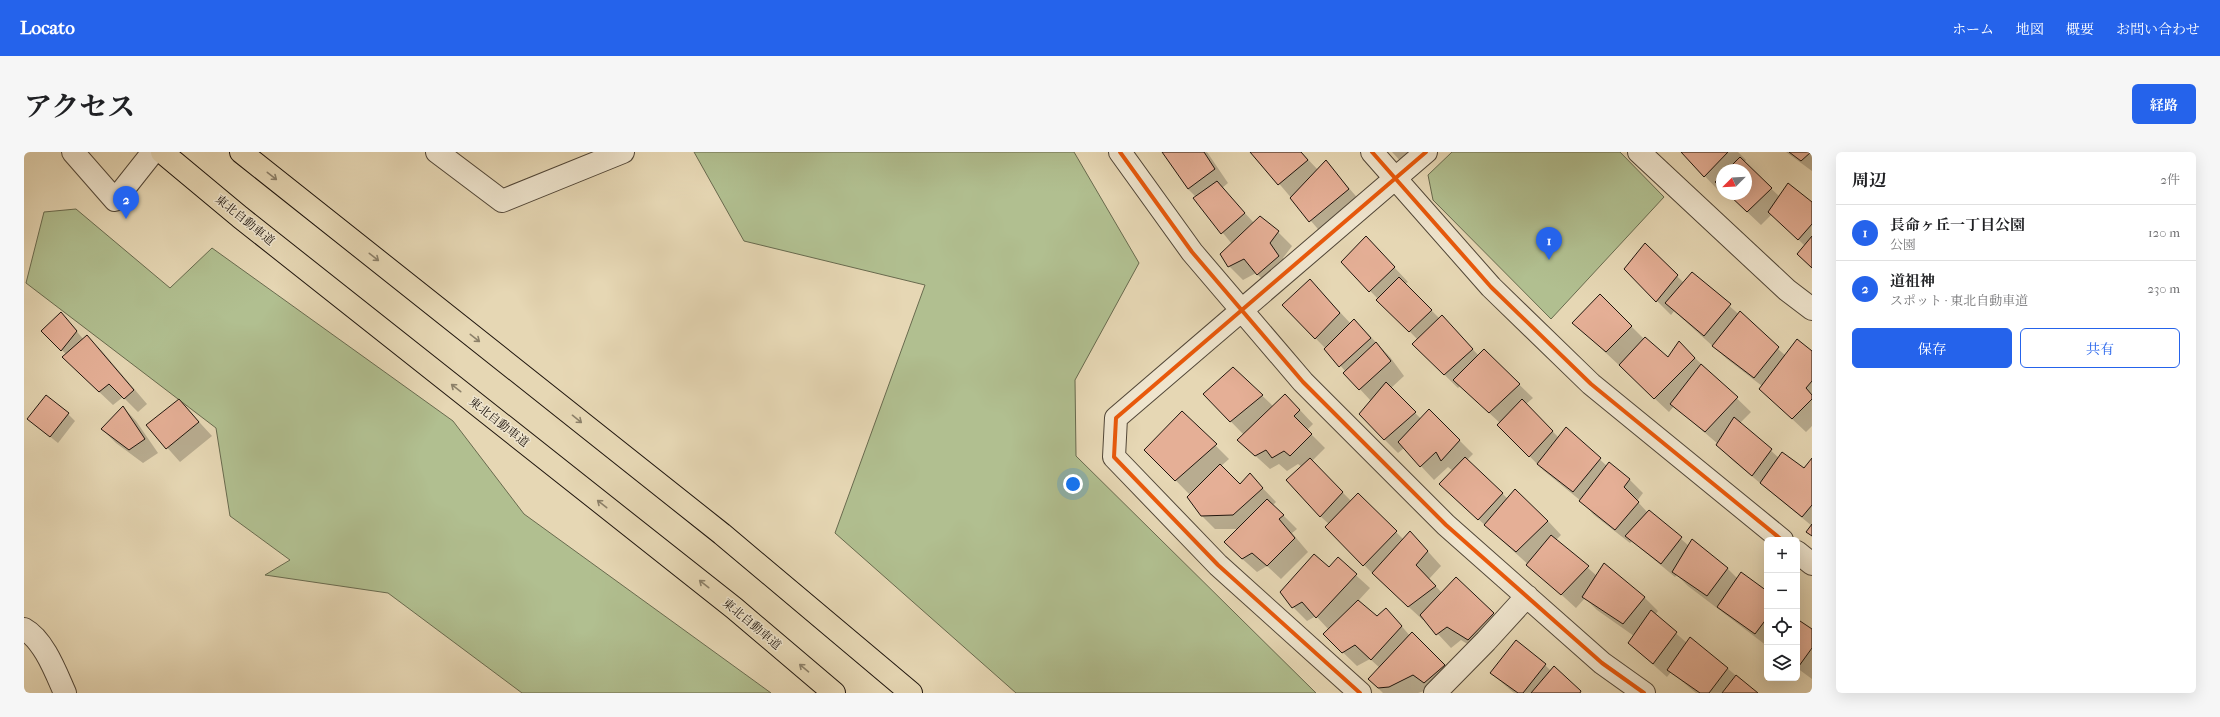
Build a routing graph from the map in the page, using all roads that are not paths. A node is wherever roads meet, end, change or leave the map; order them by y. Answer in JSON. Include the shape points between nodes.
{"nodes":[{"id":1,"x":73,"y":152,"type":"edge"},
{"id":2,"x":152,"y":152,"type":"edge"},
{"id":3,"x":162,"y":152,"type":"edge"},
{"id":4,"x":241,"y":152,"type":"edge"},
{"id":5,"x":437,"y":152,"type":"edge"},
{"id":6,"x":623,"y":152,"type":"edge"},
{"id":7,"x":1120,"y":152,"type":"edge"},
{"id":8,"x":1372,"y":152,"type":"edge"},
{"id":9,"x":1426,"y":152,"type":"edge"},
{"id":10,"x":1639,"y":152,"type":"edge"},
{"id":11,"x":1394,"y":179,"type":"junction"},
{"id":12,"x":1812,"y":309,"type":"edge"},
{"id":13,"x":1242,"y":311,"type":"junction"},
{"id":14,"x":1778,"y":537,"type":"edge"},
{"id":15,"x":1800,"y":554,"type":"edge"},
{"id":16,"x":1812,"y":564,"type":"edge"},
{"id":17,"x":1526,"y":596,"type":"junction"},
{"id":18,"x":24,"y":629,"type":"edge"},
{"id":19,"x":65,"y":693,"type":"edge"},
{"id":20,"x":834,"y":693,"type":"edge"},
{"id":21,"x":911,"y":693,"type":"edge"},
{"id":22,"x":1360,"y":693,"type":"edge"},
{"id":23,"x":1435,"y":693,"type":"edge"},
{"id":24,"x":1644,"y":693,"type":"edge"}],
"edges":[{"from":1,"to":2,"type":"street","via":[[116,200]]},
{"from":20,"to":3,"type":"highway","name":"東北自動車道","one_way":true,"via":[[734,608],[240,217]]},
{"from":4,"to":21,"type":"highway","one_way":true,"via":[[722,534]]},
{"from":5,"to":6,"type":"street","via":[[502,201]]},
{"from":7,"to":13,"type":"street","via":[[1192,252]]},
{"from":8,"to":11,"type":"street"},
{"from":9,"to":11,"type":"street"},
{"from":10,"to":12,"type":"street","via":[[1787,290]]},
{"from":11,"to":13,"type":"street"},
{"from":11,"to":14,"type":"street","via":[[1491,287],[1591,384]]},
{"from":13,"to":17,"type":"street","via":[[1303,382],[1446,525]]},
{"from":13,"to":22,"type":"street","via":[[1116,418],[1114,456],[1218,565]]},
{"from":15,"to":16,"type":"street"},
{"from":17,"to":23,"type":"street"},
{"from":17,"to":24,"type":"street","via":[[1602,663]]},
{"from":18,"to":19,"type":"street","via":[[50,659]]}]}
